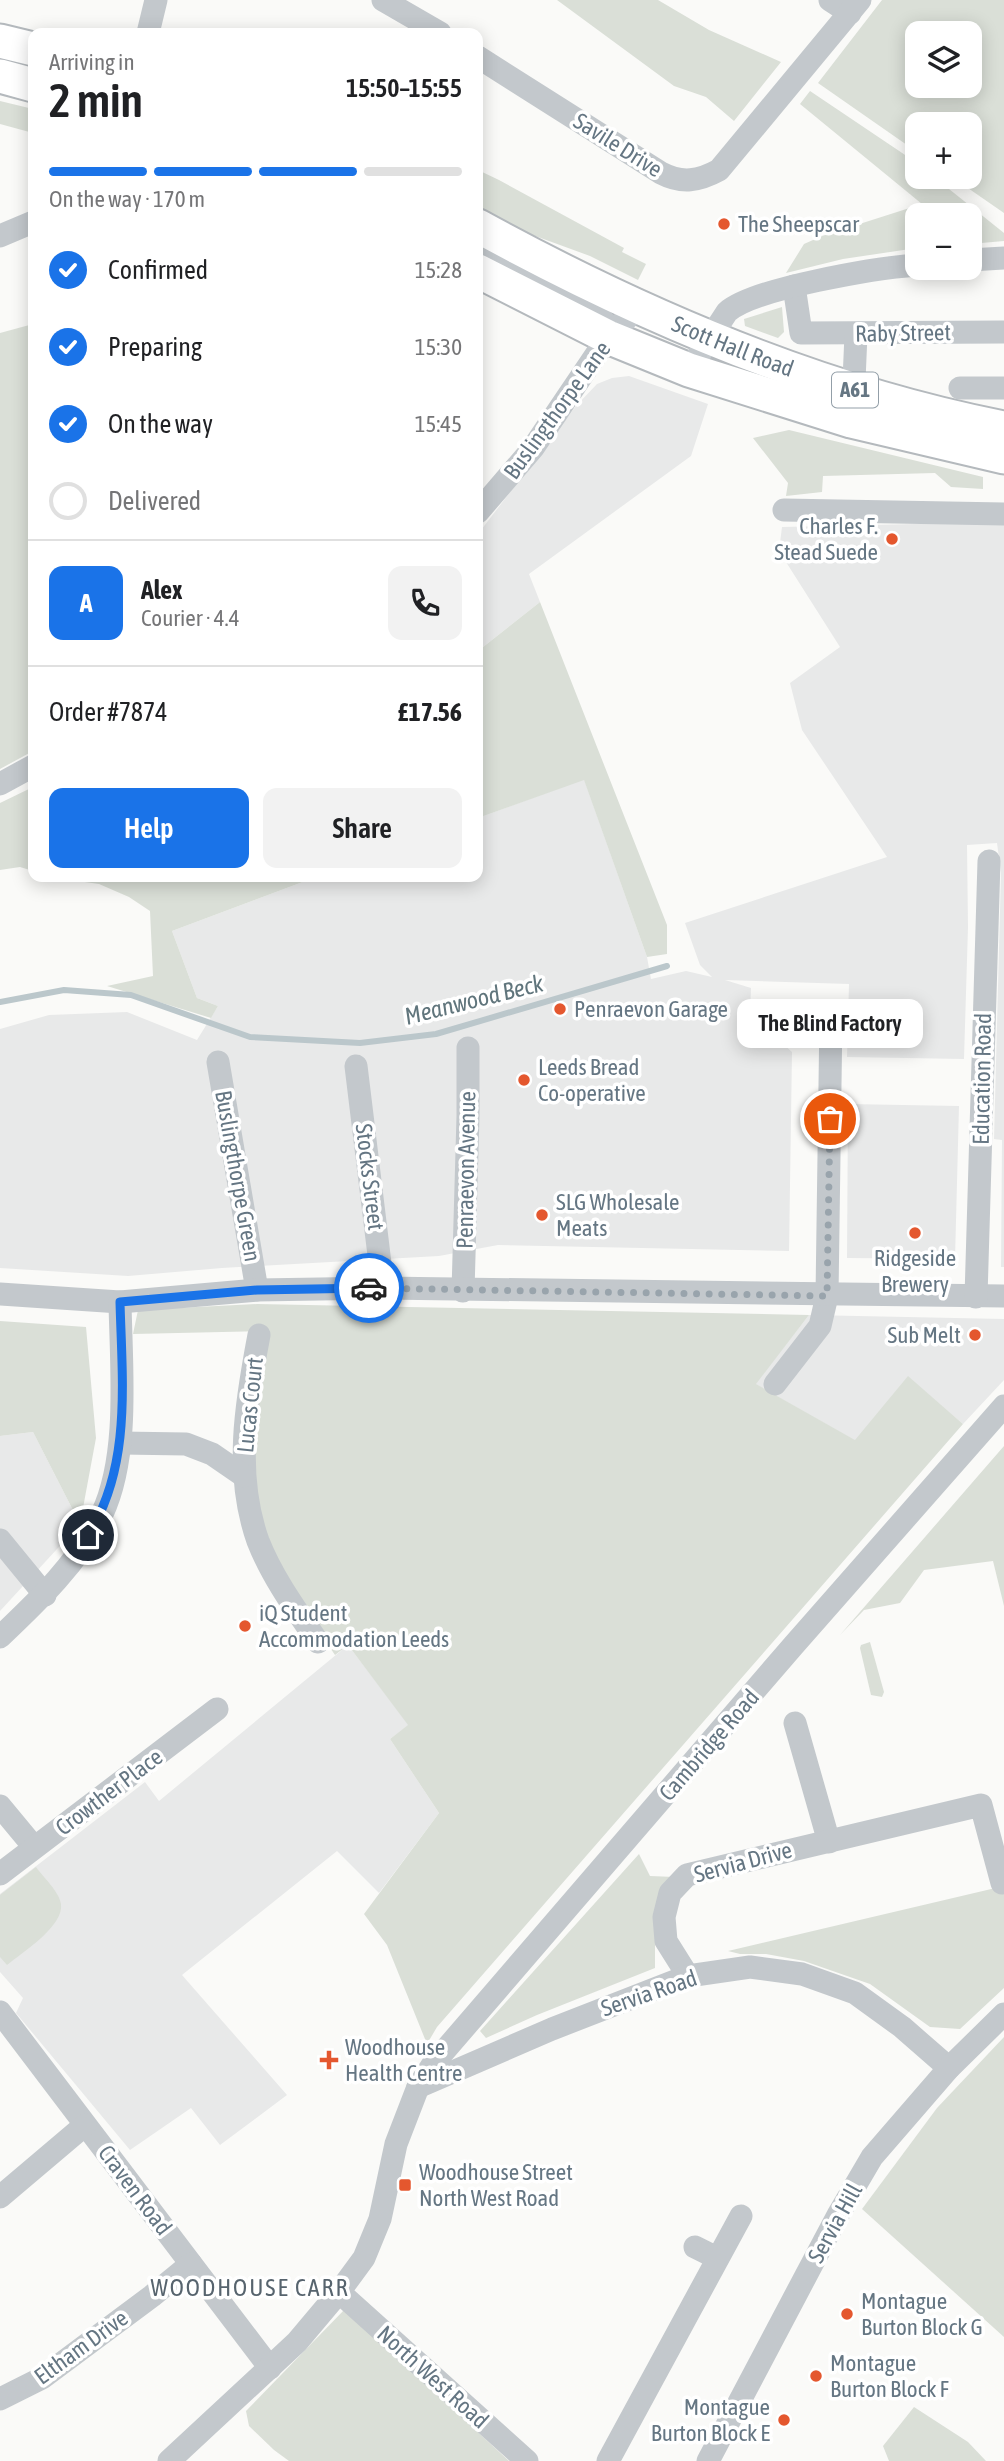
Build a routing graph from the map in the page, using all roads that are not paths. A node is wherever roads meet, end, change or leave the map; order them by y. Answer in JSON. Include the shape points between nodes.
{"nodes":[{"id":1,"x":156,"y":0,"type":"edge"},
{"id":2,"x":383,"y":0,"type":"edge"},
{"id":3,"x":830,"y":0,"type":"edge"},
{"id":4,"x":855,"y":6,"type":"edge"},
{"id":5,"x":149,"y":28,"type":"edge"},
{"id":6,"x":431,"y":28,"type":"edge"},
{"id":7,"x":0,"y":41,"type":"edge"},
{"id":8,"x":28,"y":48,"type":"edge"},
{"id":9,"x":483,"y":60,"type":"edge"},
{"id":10,"x":0,"y":76,"type":"edge"},
{"id":11,"x":28,"y":84,"type":"edge"},
{"id":12,"x":28,"y":224,"type":"edge"},
{"id":13,"x":483,"y":229,"type":"edge"},
{"id":14,"x":0,"y":236,"type":"edge"},
{"id":15,"x":483,"y":247,"type":"edge"},
{"id":16,"x":1004,"y":258,"type":"edge"},
{"id":17,"x":982,"y":259,"type":"edge"},
{"id":18,"x":905,"y":267,"type":"edge"},
{"id":19,"x":483,"y":274,"type":"edge"},
{"id":20,"x":794,"y":285,"type":"junction"},
{"id":21,"x":637,"y":308,"type":"junction"},
{"id":22,"x":1004,"y":332,"type":"edge"},
{"id":23,"x":856,"y":334,"type":"junction"},
{"id":24,"x":608,"y":337,"type":"junction"},
{"id":25,"x":711,"y":338,"type":"junction"},
{"id":26,"x":689,"y":370,"type":"junction"},
{"id":27,"x":960,"y":388,"type":"dead end"},
{"id":28,"x":1004,"y":388,"type":"edge"},
{"id":29,"x":853,"y":405,"type":"junction"},
{"id":30,"x":1004,"y":428,"type":"edge"},
{"id":31,"x":1004,"y":457,"type":"edge"},
{"id":32,"x":483,"y":506,"type":"edge"},
{"id":33,"x":785,"y":510,"type":"dead end"},
{"id":34,"x":1004,"y":514,"type":"edge"},
{"id":35,"x":28,"y":769,"type":"edge"},
{"id":36,"x":0,"y":783,"type":"edge"},
{"id":37,"x":989,"y":861,"type":"dead end"},
{"id":38,"x":774,"y":1012,"type":"dead end"},
{"id":39,"x":468,"y":1048,"type":"dead end"},
{"id":40,"x":218,"y":1062,"type":"dead end"},
{"id":41,"x":356,"y":1066,"type":"dead end"},
{"id":42,"x":383,"y":1288,"type":"junction"},
{"id":43,"x":257,"y":1290,"type":"junction"},
{"id":44,"x":463,"y":1291,"type":"junction"},
{"id":45,"x":0,"y":1294,"type":"edge"},
{"id":46,"x":827,"y":1296,"type":"junction"},
{"id":47,"x":1004,"y":1296,"type":"edge"},
{"id":48,"x":976,"y":1297,"type":"junction"},
{"id":49,"x":120,"y":1302,"type":"junction"},
{"id":50,"x":259,"y":1335,"type":"dead end"},
{"id":51,"x":775,"y":1384,"type":"dead end"},
{"id":52,"x":1004,"y":1406,"type":"edge"},
{"id":53,"x":121,"y":1443,"type":"junction"},
{"id":54,"x":244,"y":1476,"type":"junction"},
{"id":55,"x":0,"y":1540,"type":"edge"},
{"id":56,"x":45,"y":1595,"type":"junction"},
{"id":57,"x":0,"y":1637,"type":"edge"},
{"id":58,"x":318,"y":1642,"type":"dead end"},
{"id":59,"x":217,"y":1709,"type":"dead end"},
{"id":60,"x":795,"y":1723,"type":"dead end"},
{"id":61,"x":0,"y":1806,"type":"edge"},
{"id":62,"x":829,"y":1842,"type":"junction"},
{"id":63,"x":34,"y":1847,"type":"junction"},
{"id":64,"x":0,"y":1874,"type":"edge"},
{"id":65,"x":1002,"y":1883,"type":"dead end"},
{"id":66,"x":688,"y":1976,"type":"junction"},
{"id":67,"x":0,"y":2012,"type":"edge"},
{"id":68,"x":1004,"y":2014,"type":"edge"},
{"id":69,"x":948,"y":2068,"type":"junction"},
{"id":70,"x":418,"y":2087,"type":"junction"},
{"id":71,"x":85,"y":2125,"type":"junction"},
{"id":72,"x":0,"y":2197,"type":"edge"},
{"id":73,"x":741,"y":2216,"type":"dead end"},
{"id":74,"x":695,"y":2247,"type":"dead end"},
{"id":75,"x":717,"y":2258,"type":"junction"},
{"id":76,"x":191,"y":2264,"type":"junction"},
{"id":77,"x":339,"y":2292,"type":"junction"},
{"id":78,"x":270,"y":2368,"type":"junction"},
{"id":79,"x":0,"y":2399,"type":"edge"},
{"id":80,"x":169,"y":2461,"type":"edge"},
{"id":81,"x":527,"y":2461,"type":"edge"},
{"id":82,"x":608,"y":2461,"type":"edge"},
{"id":83,"x":708,"y":2461,"type":"edge"}],
"edges":[{"from":1,"to":5,"type":"street"},
{"from":2,"to":6,"type":"street"},
{"from":3,"to":4,"type":"street"},
{"from":4,"to":9,"type":"street","name":"Savile Drive","via":[[719,170],[691,181],[661,173]]},
{"from":7,"to":8,"type":"highway"},
{"from":10,"to":11,"type":"highway"},
{"from":12,"to":14,"type":"street"},
{"from":13,"to":21,"type":"highway","name":"Scott Hall Road","number":"A61"},
{"from":15,"to":24,"type":"street","via":[[580,300],[602,317]]},
{"from":16,"to":17,"type":"street"},
{"from":18,"to":20,"type":"street"},
{"from":19,"to":24,"type":"highway","name":"Scott Hall Road","number":"A61"},
{"from":20,"to":23,"type":"street","name":"Raby Street","via":[[801,334]]},
{"from":20,"to":25,"type":"street","via":[[734,305]]},
{"from":21,"to":24,"type":"street","name":"Buslingthorpe Lane"},
{"from":21,"to":25,"type":"highway","name":"Scott Hall Road","number":"A61"},
{"from":22,"to":23,"type":"street","name":"Raby Street"},
{"from":23,"to":29,"type":"street"},
{"from":24,"to":26,"type":"highway","name":"Scott Hall Road","number":"A61"},
{"from":24,"to":32,"type":"street","name":"Buslingthorpe Lane","via":[[533,448]]},
{"from":25,"to":26,"type":"street"},
{"from":25,"to":29,"type":"highway","name":"Scott Hall Road","number":"A61"},
{"from":26,"to":29,"type":"highway","name":"Scott Hall Road","number":"A61"},
{"from":27,"to":28,"type":"street"},
{"from":29,"to":30,"type":"highway","name":"Scott Hall Road","number":"A61"},
{"from":29,"to":31,"type":"highway","name":"Scott Hall Road","number":"A61"},
{"from":33,"to":34,"type":"street"},
{"from":35,"to":36,"type":"street"},
{"from":37,"to":48,"type":"street","name":"Education Road"},
{"from":38,"to":46,"type":"street","via":[[831,1014]]},
{"from":39,"to":44,"type":"street","name":"Penraevon Avenue"},
{"from":40,"to":43,"type":"street","name":"Buslingthorpe Green"},
{"from":41,"to":42,"type":"street","name":"Stocks Street"},
{"from":42,"to":43,"type":"street"},
{"from":42,"to":44,"type":"street"},
{"from":43,"to":49,"type":"street"},
{"from":44,"to":46,"type":"street"},
{"from":45,"to":49,"type":"street"},
{"from":46,"to":48,"type":"street"},
{"from":46,"to":51,"type":"street","via":[[820,1325]]},
{"from":47,"to":48,"type":"street"},
{"from":49,"to":53,"type":"street"},
{"from":50,"to":54,"type":"street","name":"Lucas Court","via":[[247,1401]]},
{"from":52,"to":70,"type":"street","name":"Cambridge Road","via":[[433,2064]]},
{"from":53,"to":54,"type":"street","name":"Lucas Court","via":[[186,1444],[212,1454]]},
{"from":53,"to":56,"type":"street","via":[[102,1514]]},
{"from":54,"to":58,"type":"street","name":"Lucas Court","via":[[258,1540]]},
{"from":55,"to":56,"type":"street"},
{"from":56,"to":57,"type":"street"},
{"from":59,"to":63,"type":"street","name":"Crowther Place"},
{"from":60,"to":62,"type":"street"},
{"from":61,"to":63,"type":"street"},
{"from":62,"to":65,"type":"street","name":"Servia Drive","via":[[981,1805]]},
{"from":62,"to":66,"type":"street","name":"Servia Drive","via":[[687,1875],[670,1893],[664,1917],[666,1941]]},
{"from":63,"to":64,"type":"street","name":"Crowther Place"},
{"from":66,"to":69,"type":"street","name":"Servia Road","via":[[750,1967],[802,1974],[855,1993]]},
{"from":66,"to":70,"type":"street","name":"Servia Road"},
{"from":67,"to":71,"type":"street","name":"Craven Road"},
{"from":68,"to":69,"type":"street","name":"Servia Hill"},
{"from":69,"to":83,"type":"street","name":"Servia Hill","via":[[872,2158]]},
{"from":70,"to":77,"type":"street","name":"Cambridge Road","via":[[396,2144],[380,2219],[364,2258]]},
{"from":71,"to":72,"type":"street"},
{"from":71,"to":76,"type":"street","name":"Craven Road"},
{"from":73,"to":75,"type":"street"},
{"from":74,"to":75,"type":"street"},
{"from":75,"to":82,"type":"street"},
{"from":76,"to":78,"type":"street","name":"Craven Road"},
{"from":76,"to":79,"type":"street","name":"Eltham Drive","via":[[42,2378]]},
{"from":77,"to":78,"type":"street","name":"Cambridge Road"},
{"from":77,"to":81,"type":"street","name":"North West Road"},
{"from":78,"to":80,"type":"street","name":"Cambridge Road"}]}
